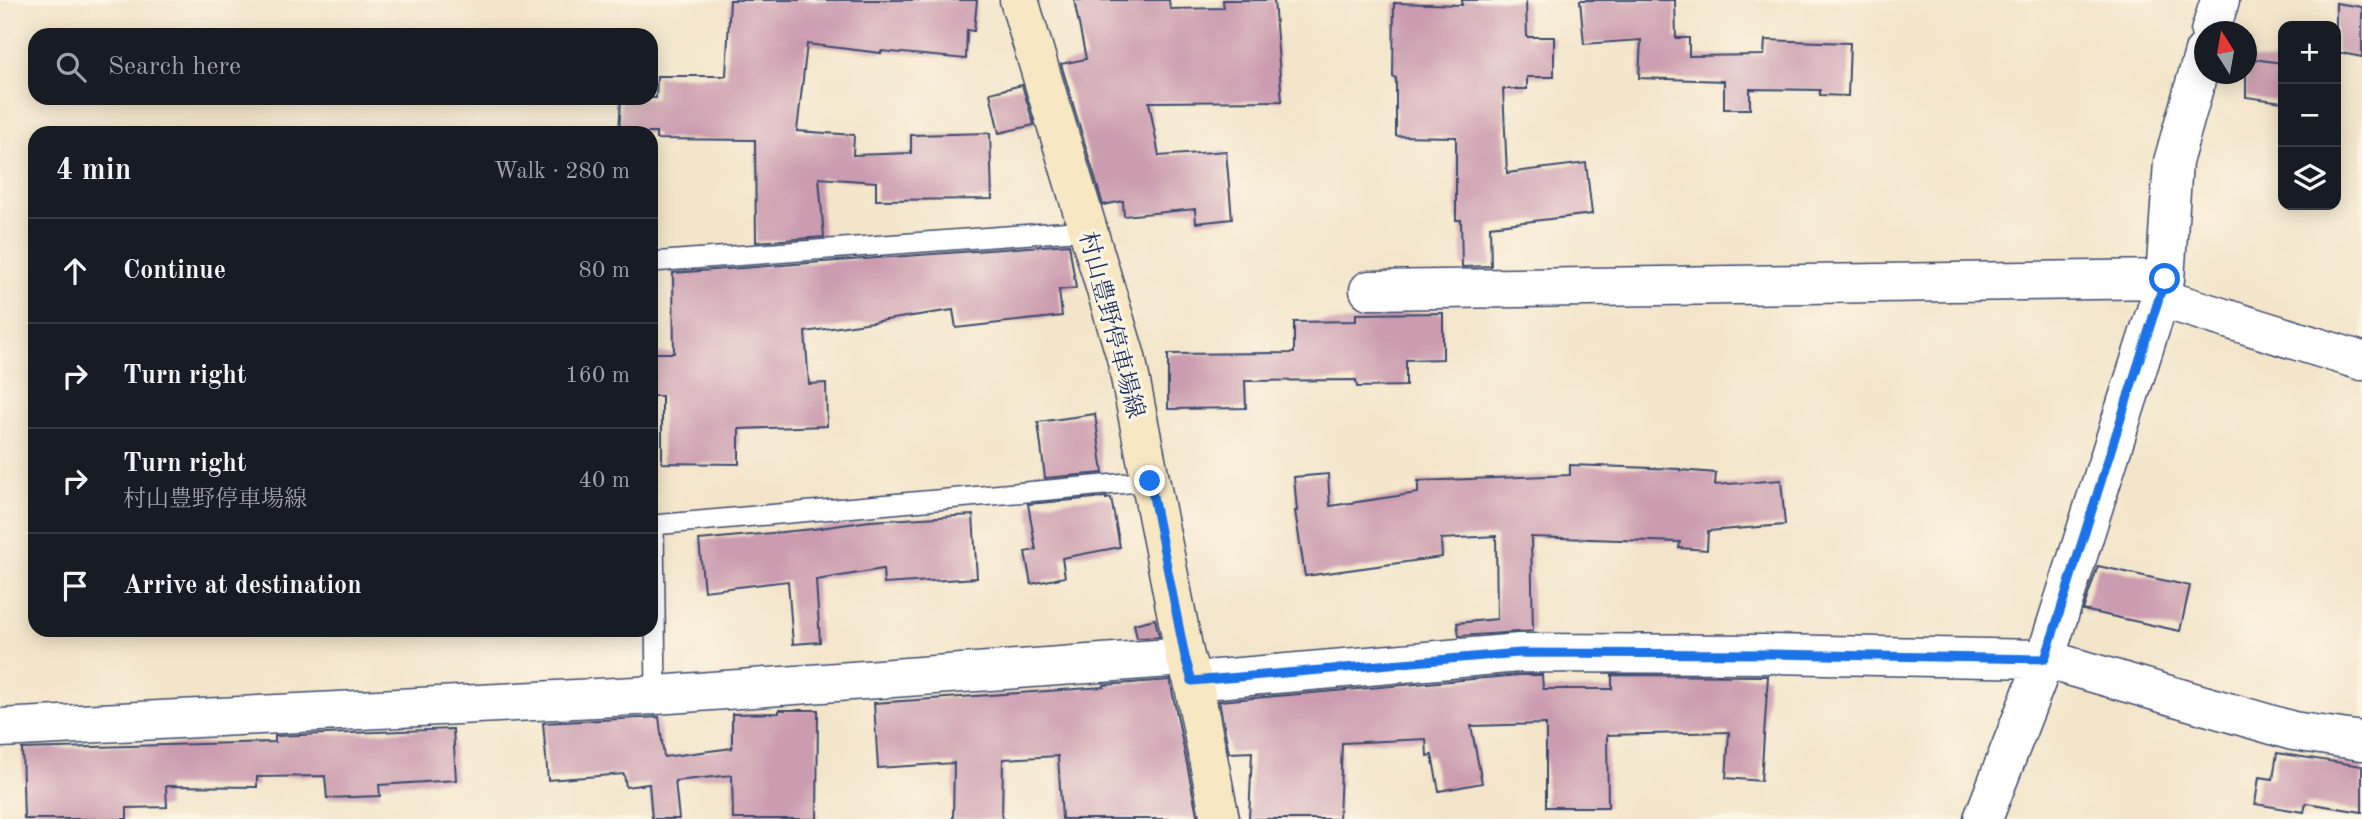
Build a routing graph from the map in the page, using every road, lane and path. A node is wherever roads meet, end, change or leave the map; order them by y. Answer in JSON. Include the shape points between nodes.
{"nodes":[{"id":1,"x":1019,"y":0,"type":"edge"},
{"id":2,"x":2220,"y":0,"type":"edge"},
{"id":3,"x":2213,"y":21,"type":"edge"},
{"id":4,"x":2195,"y":84,"type":"edge"},
{"id":5,"x":1087,"y":230,"type":"junction"},
{"id":6,"x":658,"y":261,"type":"edge"},
{"id":7,"x":2163,"y":289,"type":"junction"},
{"id":8,"x":1369,"y":290,"type":"dead end"},
{"id":9,"x":2362,"y":361,"type":"edge"},
{"id":10,"x":1150,"y":481,"type":"junction"},
{"id":11,"x":658,"y":525,"type":"edge"},
{"id":12,"x":655,"y":637,"type":"edge"},
{"id":13,"x":2045,"y":659,"type":"junction"},
{"id":14,"x":1189,"y":669,"type":"junction"},
{"id":15,"x":656,"y":695,"type":"junction"},
{"id":16,"x":0,"y":728,"type":"edge"},
{"id":17,"x":2362,"y":741,"type":"edge"},
{"id":18,"x":1220,"y":819,"type":"edge"},
{"id":19,"x":1983,"y":819,"type":"edge"}],
"edges":[{"from":1,"to":5,"type":"main road","name":"村山豊野停車場線"},
{"from":2,"to":3,"type":"street"},
{"from":4,"to":7,"type":"street","via":[[2173,162]]},
{"from":5,"to":6,"type":"lane"},
{"from":5,"to":10,"type":"main road","name":"村山豊野停車場線","via":[[1126,357]]},
{"from":7,"to":8,"type":"street"},
{"from":7,"to":9,"type":"street"},
{"from":7,"to":13,"type":"street"},
{"from":10,"to":11,"type":"lane"},
{"from":10,"to":14,"type":"main road","name":"村山豊野停車場線"},
{"from":12,"to":15,"type":"lane"},
{"from":13,"to":14,"type":"street","via":[[1519,653]]},
{"from":13,"to":17,"type":"street","via":[[2293,731]]},
{"from":13,"to":19,"type":"street"},
{"from":14,"to":15,"type":"street"},
{"from":14,"to":18,"type":"main road","name":"村山豊野停車場線"},
{"from":15,"to":16,"type":"street"}]}
